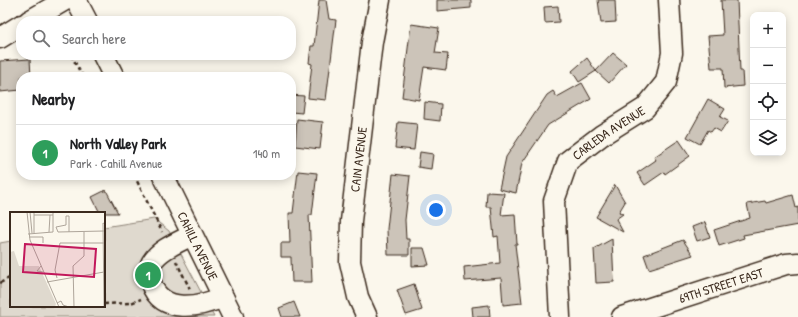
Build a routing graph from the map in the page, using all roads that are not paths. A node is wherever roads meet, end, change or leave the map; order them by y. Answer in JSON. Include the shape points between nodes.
{"nodes":[{"id":1,"x":65,"y":0,"type":"edge"},
{"id":2,"x":76,"y":0,"type":"edge"},
{"id":3,"x":380,"y":0,"type":"edge"},
{"id":4,"x":669,"y":0,"type":"edge"},
{"id":5,"x":38,"y":16,"type":"edge"},
{"id":6,"x":84,"y":16,"type":"edge"},
{"id":7,"x":16,"y":29,"type":"edge"},
{"id":8,"x":0,"y":38,"type":"edge"},
{"id":9,"x":106,"y":60,"type":"edge"},
{"id":10,"x":112,"y":72,"type":"edge"},
{"id":11,"x":165,"y":180,"type":"edge"},
{"id":12,"x":192,"y":235,"type":"junction"},
{"id":13,"x":798,"y":263,"type":"edge"},
{"id":14,"x":223,"y":297,"type":"junction"},
{"id":15,"x":233,"y":317,"type":"edge"},
{"id":16,"x":367,"y":317,"type":"edge"},
{"id":17,"x":560,"y":317,"type":"edge"},
{"id":18,"x":622,"y":317,"type":"edge"}],
"edges":[{"from":1,"to":5,"type":"street"},
{"from":2,"to":6,"type":"street"},
{"from":3,"to":16,"type":"street","name":"CAIN AVENUE","via":[[372,42],[351,228],[350,262],[358,297]]},
{"from":4,"to":17,"type":"street","name":"CARLEDA AVENUE","via":[[672,53],[666,82],[645,108],[602,135],[568,161],[554,201]]},
{"from":7,"to":8,"type":"street"},
{"from":9,"to":10,"type":"street"},
{"from":11,"to":12,"type":"street","name":"CAHILL AVENUE"},
{"from":12,"to":14,"type":"street","name":"CAHILL AVENUE"},
{"from":12,"to":14,"type":"street","via":[[158,254],[151,264],[149,275],[155,290],[161,298],[173,305],[184,307],[208,303]]},
{"from":13,"to":18,"type":"street","name":"69TH STREET EAST","via":[[786,264]]},
{"from":14,"to":15,"type":"street","name":"CAHILL AVENUE"}]}
